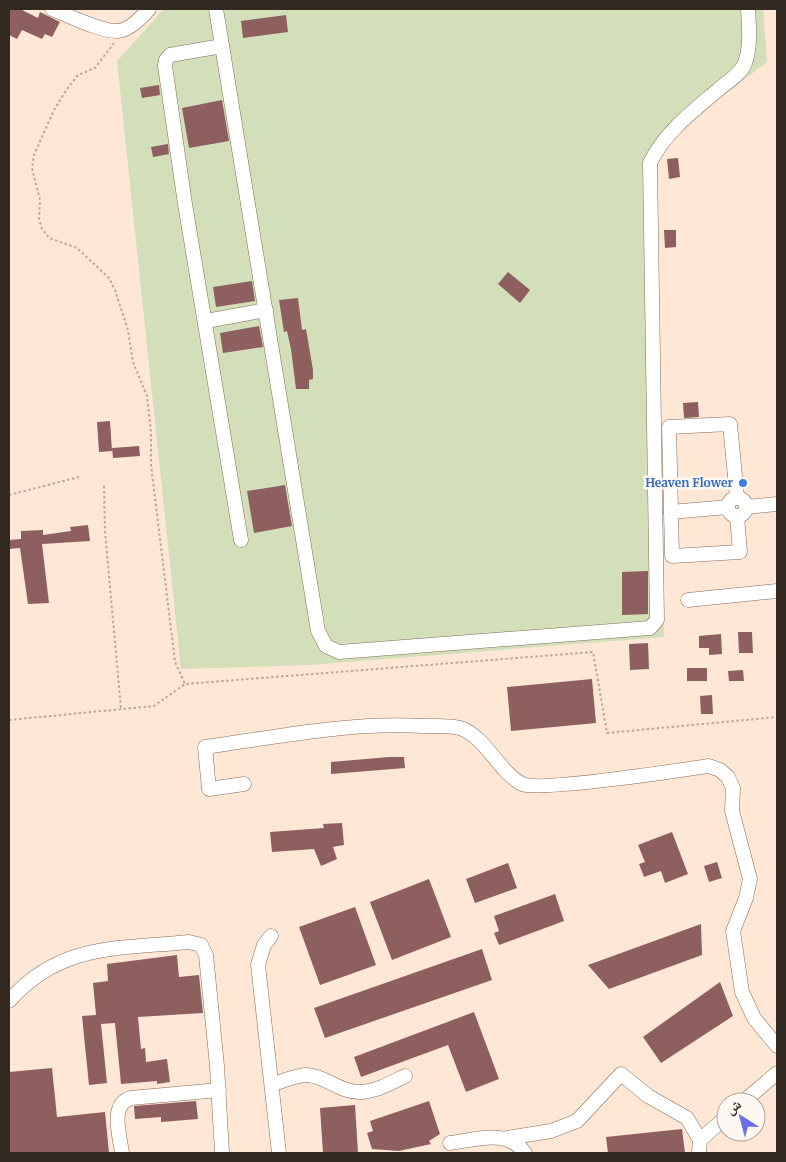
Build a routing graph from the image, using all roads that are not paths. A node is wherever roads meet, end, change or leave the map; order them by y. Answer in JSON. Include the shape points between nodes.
{"nodes":[{"id":1,"x":52,"y":9,"type":"edge"},
{"id":2,"x":149,"y":9,"type":"edge"},
{"id":3,"x":216,"y":9,"type":"edge"},
{"id":4,"x":748,"y":9,"type":"edge"},
{"id":5,"x":222,"y":46,"type":"junction"},
{"id":6,"x":266,"y":310,"type":"junction"},
{"id":7,"x":206,"y":321,"type":"junction"},
{"id":8,"x":777,"y":504,"type":"edge"},
{"id":9,"x":737,"y":507,"type":"junction"},
{"id":10,"x":671,"y":512,"type":"junction"},
{"id":11,"x":241,"y":540,"type":"dead end"},
{"id":12,"x":777,"y":590,"type":"edge"},
{"id":13,"x":688,"y":600,"type":"dead end"},
{"id":14,"x":244,"y":784,"type":"dead end"},
{"id":15,"x":271,"y":936,"type":"dead end"},
{"id":16,"x":9,"y":1001,"type":"edge"},
{"id":17,"x":777,"y":1046,"type":"edge"},
{"id":18,"x":777,"y":1072,"type":"edge"},
{"id":19,"x":405,"y":1076,"type":"dead end"},
{"id":20,"x":273,"y":1084,"type":"junction"},
{"id":21,"x":219,"y":1090,"type":"junction"},
{"id":22,"x":754,"y":1092,"type":"edge"},
{"id":23,"x":716,"y":1129,"type":"edge"},
{"id":24,"x":507,"y":1138,"type":"junction"},
{"id":25,"x":450,"y":1143,"type":"dead end"},
{"id":26,"x":700,"y":1147,"type":"edge"},
{"id":27,"x":122,"y":1153,"type":"edge"},
{"id":28,"x":222,"y":1153,"type":"edge"},
{"id":29,"x":280,"y":1153,"type":"edge"},
{"id":30,"x":525,"y":1153,"type":"edge"}],
"edges":[{"from":1,"to":2,"type":"street","via":[[118,31],[137,21]]},
{"from":3,"to":5,"type":"street"},
{"from":4,"to":6,"type":"street","via":[[745,64],[657,147],[650,163],[658,620],[655,625],[650,628],[348,652],[326,646],[318,631]]},
{"from":5,"to":6,"type":"street"},
{"from":5,"to":7,"type":"street","via":[[170,55],[165,64]]},
{"from":6,"to":7,"type":"street"},
{"from":7,"to":11,"type":"street"},
{"from":8,"to":9,"type":"street"},
{"from":9,"to":10,"type":"street"},
{"from":9,"to":10,"type":"street","via":[[740,552],[672,556]]},
{"from":9,"to":10,"type":"street","via":[[730,424],[670,427]]},
{"from":12,"to":13,"type":"street"},
{"from":14,"to":17,"type":"street","via":[[209,789],[204,747],[349,726],[461,728],[525,785],[564,784],[710,766],[720,770],[733,788],[732,810],[750,879],[733,930],[742,992],[749,1008]]},
{"from":15,"to":20,"type":"street","via":[[264,945],[258,964]]},
{"from":16,"to":21,"type":"street","via":[[38,974],[75,955],[198,943],[206,955]]},
{"from":18,"to":22,"type":"street"},
{"from":19,"to":20,"type":"street","via":[[376,1089],[360,1092],[345,1090],[310,1076]]},
{"from":20,"to":29,"type":"street"},
{"from":21,"to":27,"type":"street","via":[[124,1100],[117,1110]]},
{"from":21,"to":28,"type":"street"},
{"from":23,"to":26,"type":"street"},
{"from":24,"to":25,"type":"street","via":[[500,1136]]},
{"from":24,"to":26,"type":"street","via":[[551,1131],[577,1121],[621,1074],[648,1096],[687,1118]]},
{"from":24,"to":30,"type":"street"}]}
